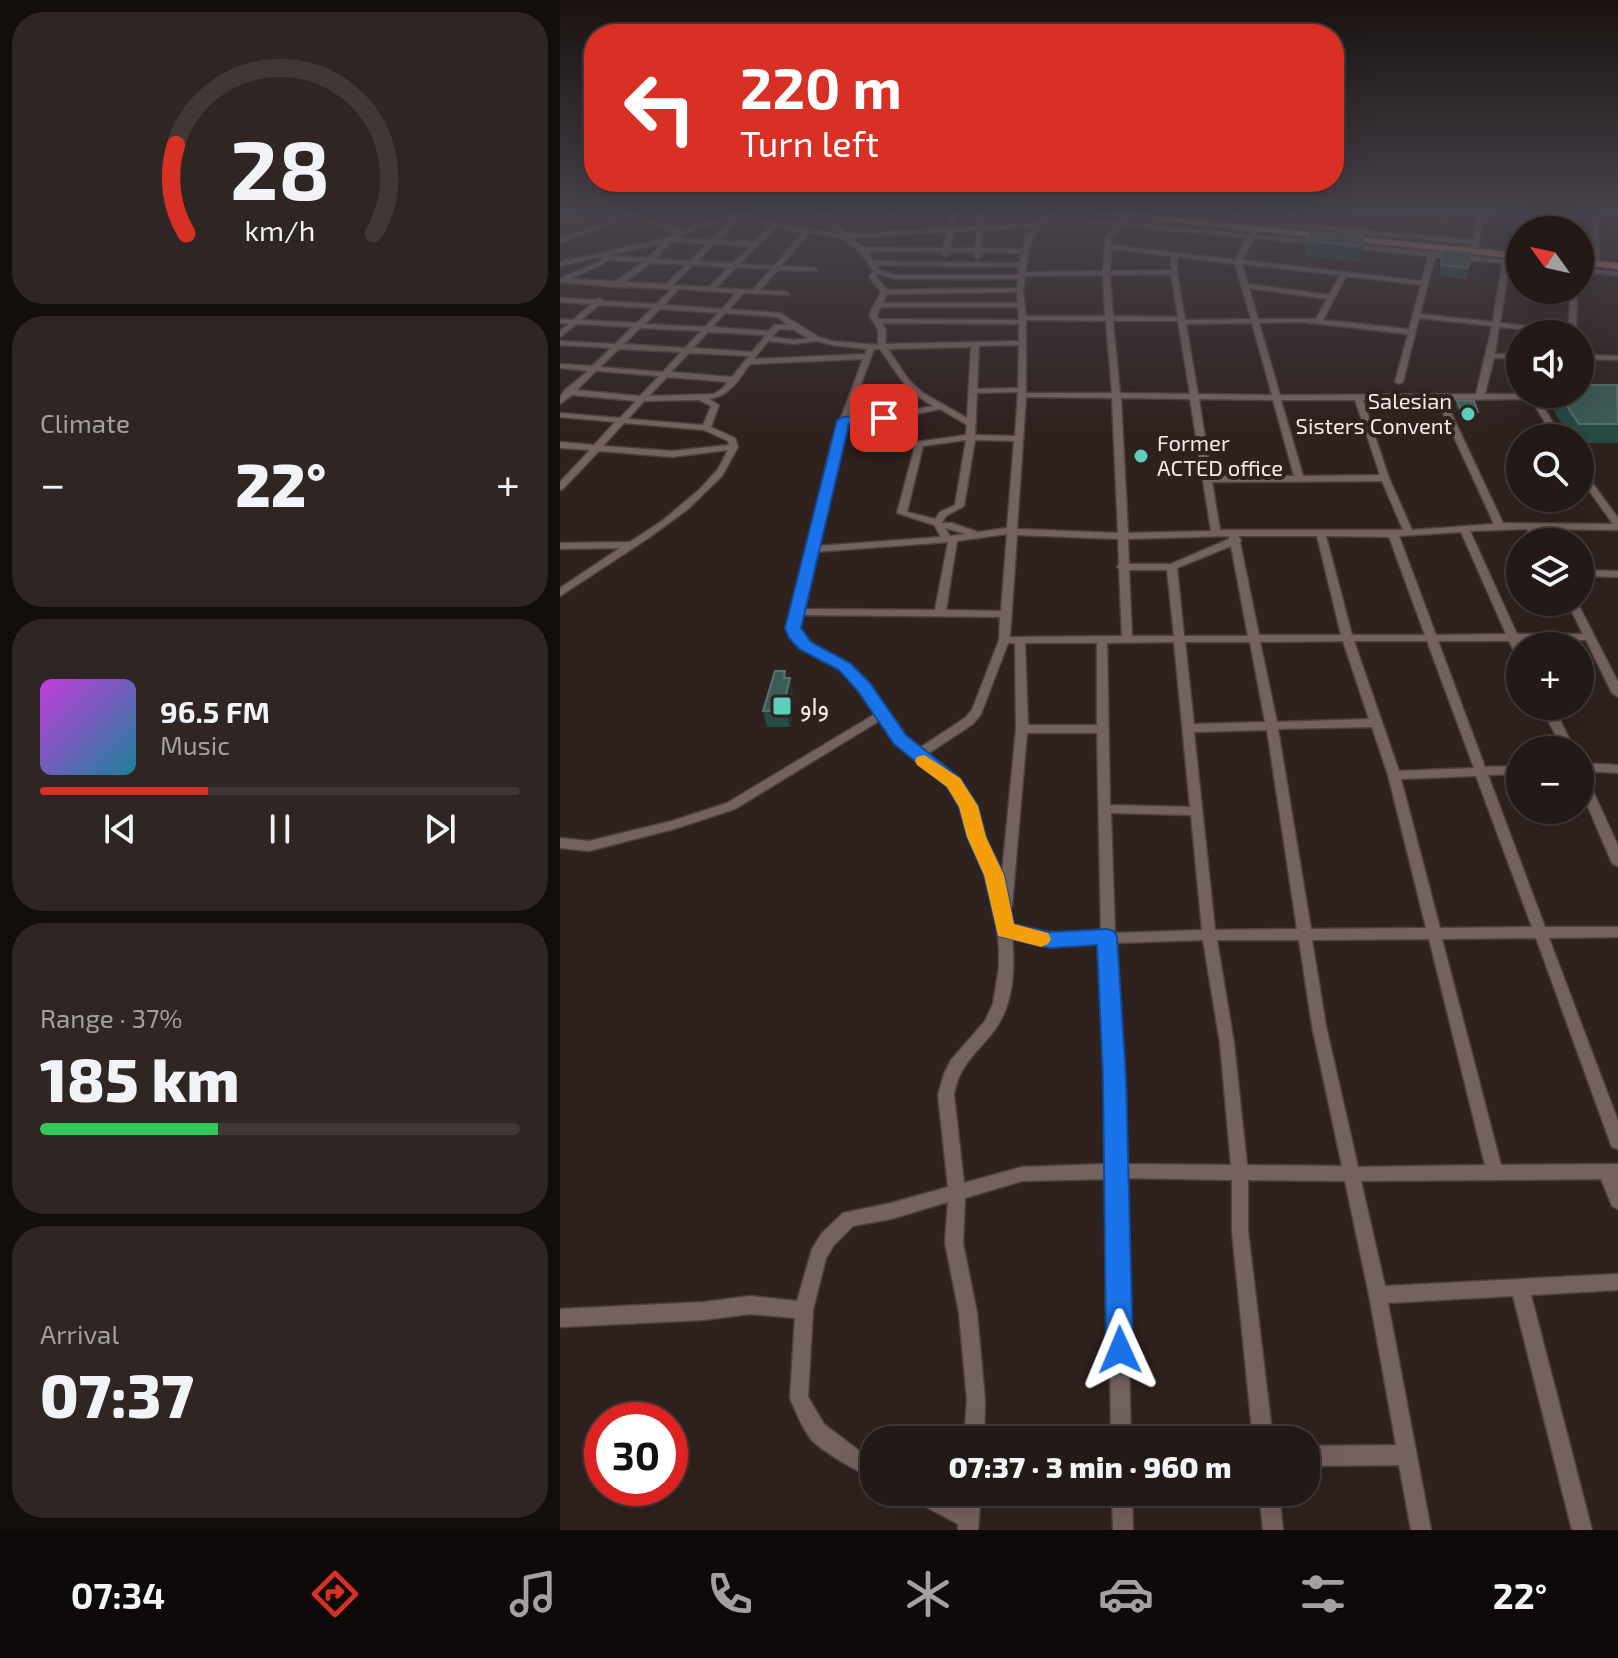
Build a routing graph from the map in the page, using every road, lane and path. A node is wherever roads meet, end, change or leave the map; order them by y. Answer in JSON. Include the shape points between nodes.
{"nodes":[{"id":1,"x":609,"y":284,"type":"edge"},
{"id":2,"x":715,"y":284,"type":"edge"},
{"id":3,"x":762,"y":284,"type":"edge"},
{"id":4,"x":878,"y":284,"type":"edge"},
{"id":5,"x":938,"y":284,"type":"edge"},
{"id":6,"x":973,"y":284,"type":"edge"},
{"id":7,"x":1021,"y":284,"type":"edge"},
{"id":8,"x":1107,"y":284,"type":"edge"},
{"id":9,"x":1176,"y":284,"type":"edge"},
{"id":10,"x":1339,"y":284,"type":"edge"},
{"id":11,"x":1424,"y":284,"type":"edge"},
{"id":12,"x":1502,"y":284,"type":"edge"},
{"id":13,"x":616,"y":285,"type":"junction"},
{"id":14,"x":673,"y":286,"type":"junction"},
{"id":15,"x":1247,"y":286,"type":"joint"},
{"id":16,"x":712,"y":288,"type":"junction"},
{"id":17,"x":743,"y":290,"type":"junction"},
{"id":18,"x":972,"y":290,"type":"junction"},
{"id":19,"x":1020,"y":290,"type":"junction"},
{"id":20,"x":756,"y":291,"type":"junction"},
{"id":21,"x":937,"y":291,"type":"junction"},
{"id":22,"x":885,"y":292,"type":"junction"},
{"id":23,"x":787,"y":294,"type":"dead end"},
{"id":24,"x":1332,"y":298,"type":"junction"},
{"id":25,"x":560,"y":300,"type":"edge"},
{"id":26,"x":598,"y":302,"type":"junction"},
{"id":27,"x":662,"y":305,"type":"junction"},
{"id":28,"x":880,"y":305,"type":"junction"},
{"id":29,"x":934,"y":305,"type":"junction"},
{"id":30,"x":971,"y":305,"type":"junction"},
{"id":31,"x":1021,"y":305,"type":"junction"},
{"id":32,"x":725,"y":311,"type":"junction"},
{"id":33,"x":1417,"y":316,"type":"junction"},
{"id":34,"x":1111,"y":319,"type":"junction"},
{"id":35,"x":1255,"y":319,"type":"junction"},
{"id":36,"x":1023,"y":320,"type":"junction"},
{"id":37,"x":560,"y":321,"type":"edge"},
{"id":38,"x":879,"y":321,"type":"junction"},
{"id":39,"x":970,"y":321,"type":"junction"},
{"id":40,"x":1182,"y":321,"type":"junction"},
{"id":41,"x":1319,"y":321,"type":"junction"},
{"id":42,"x":574,"y":322,"type":"junction"},
{"id":43,"x":930,"y":322,"type":"junction"},
{"id":44,"x":1495,"y":324,"type":"junction"},
{"id":45,"x":639,"y":325,"type":"junction"},
{"id":46,"x":1506,"y":325,"type":"edge"},
{"id":47,"x":796,"y":328,"type":"junction"},
{"id":48,"x":705,"y":329,"type":"junction"},
{"id":49,"x":586,"y":330,"type":"dead end"},
{"id":50,"x":1413,"y":332,"type":"junction"},
{"id":51,"x":560,"y":335,"type":"edge"},
{"id":52,"x":769,"y":336,"type":"junction"},
{"id":53,"x":598,"y":337,"type":"dead end"},
{"id":54,"x":816,"y":339,"type":"junction"},
{"id":55,"x":560,"y":343,"type":"edge"},
{"id":56,"x":963,"y":343,"type":"junction"},
{"id":57,"x":975,"y":343,"type":"junction"},
{"id":58,"x":1022,"y":343,"type":"junction"},
{"id":59,"x":924,"y":344,"type":"junction"},
{"id":60,"x":613,"y":345,"type":"junction"},
{"id":61,"x":873,"y":349,"type":"junction"},
{"id":62,"x":687,"y":350,"type":"junction"},
{"id":63,"x":1493,"y":356,"type":"junction"},
{"id":64,"x":1506,"y":356,"type":"edge"},
{"id":65,"x":753,"y":357,"type":"junction"},
{"id":66,"x":1594,"y":357,"type":"edge"},
{"id":67,"x":1618,"y":358,"type":"edge"},
{"id":68,"x":560,"y":366,"type":"edge"},
{"id":69,"x":592,"y":370,"type":"junction"},
{"id":70,"x":664,"y":374,"type":"junction"},
{"id":71,"x":735,"y":380,"type":"junction"},
{"id":72,"x":1399,"y":382,"type":"junction"},
{"id":73,"x":973,"y":391,"type":"junction"},
{"id":74,"x":565,"y":392,"type":"edge"},
{"id":75,"x":1022,"y":392,"type":"junction"},
{"id":76,"x":1117,"y":395,"type":"junction"},
{"id":77,"x":1480,"y":396,"type":"junction"},
{"id":78,"x":1506,"y":396,"type":"edge"},
{"id":79,"x":1193,"y":397,"type":"junction"},
{"id":80,"x":1276,"y":397,"type":"junction"},
{"id":81,"x":1424,"y":397,"type":"junction"},
{"id":82,"x":1440,"y":397,"type":"junction"},
{"id":83,"x":700,"y":398,"type":"junction"},
{"id":84,"x":1358,"y":398,"type":"junction"},
{"id":85,"x":1372,"y":398,"type":"junction"},
{"id":86,"x":643,"y":399,"type":"junction"},
{"id":87,"x":560,"y":402,"type":"edge"},
{"id":88,"x":940,"y":407,"type":"junction"},
{"id":89,"x":560,"y":415,"type":"edge"},
{"id":90,"x":623,"y":419,"type":"junction"},
{"id":91,"x":843,"y":420,"type":"junction"},
{"id":92,"x":970,"y":423,"type":"junction"},
{"id":93,"x":706,"y":428,"type":"junction"},
{"id":94,"x":970,"y":437,"type":"junction"},
{"id":95,"x":1019,"y":439,"type":"junction"},
{"id":96,"x":560,"y":445,"type":"edge"},
{"id":97,"x":734,"y":447,"type":"junction"},
{"id":98,"x":593,"y":450,"type":"junction"},
{"id":99,"x":565,"y":475,"type":"edge"},
{"id":100,"x":1299,"y":478,"type":"junction"},
{"id":101,"x":1385,"y":478,"type":"junction"},
{"id":102,"x":1207,"y":479,"type":"junction"},
{"id":103,"x":560,"y":487,"type":"edge"},
{"id":104,"x":1594,"y":492,"type":"edge"},
{"id":105,"x":938,"y":524,"type":"junction"},
{"id":106,"x":1530,"y":525,"type":"junction"},
{"id":107,"x":1500,"y":526,"type":"junction"},
{"id":108,"x":1618,"y":526,"type":"edge"},
{"id":109,"x":1532,"y":528,"type":"edge"},
{"id":110,"x":1465,"y":530,"type":"junction"},
{"id":111,"x":1012,"y":531,"type":"junction"},
{"id":112,"x":1216,"y":533,"type":"junction"},
{"id":113,"x":974,"y":534,"type":"junction"},
{"id":114,"x":1321,"y":534,"type":"junction"},
{"id":115,"x":1393,"y":534,"type":"junction"},
{"id":116,"x":1409,"y":534,"type":"junction"},
{"id":117,"x":1124,"y":536,"type":"junction"},
{"id":118,"x":1235,"y":536,"type":"junction"},
{"id":119,"x":949,"y":538,"type":"junction"},
{"id":120,"x":633,"y":545,"type":"junction"},
{"id":121,"x":560,"y":546,"type":"edge"},
{"id":122,"x":810,"y":549,"type":"junction"},
{"id":123,"x":1122,"y":567,"type":"junction"},
{"id":124,"x":1172,"y":567,"type":"junction"},
{"id":125,"x":1594,"y":573,"type":"edge"},
{"id":126,"x":1618,"y":574,"type":"edge"},
{"id":127,"x":560,"y":593,"type":"edge"},
{"id":128,"x":794,"y":612,"type":"junction"},
{"id":129,"x":940,"y":613,"type":"junction"},
{"id":130,"x":1004,"y":614,"type":"junction"},
{"id":131,"x":1510,"y":632,"type":"edge"},
{"id":132,"x":1347,"y":638,"type":"junction"},
{"id":133,"x":1431,"y":638,"type":"junction"},
{"id":134,"x":1506,"y":638,"type":"edge"},
{"id":135,"x":1127,"y":639,"type":"junction"},
{"id":136,"x":1179,"y":639,"type":"junction"},
{"id":137,"x":1257,"y":639,"type":"junction"},
{"id":138,"x":1004,"y":640,"type":"junction"},
{"id":139,"x":1020,"y":640,"type":"junction"},
{"id":140,"x":1102,"y":640,"type":"junction"},
{"id":141,"x":1594,"y":645,"type":"edge"},
{"id":142,"x":1618,"y":693,"type":"edge"},
{"id":143,"x":881,"y":715,"type":"junction"},
{"id":144,"x":1377,"y":723,"type":"junction"},
{"id":145,"x":1272,"y":726,"type":"junction"},
{"id":146,"x":1188,"y":728,"type":"junction"},
{"id":147,"x":1022,"y":729,"type":"junction"},
{"id":148,"x":1102,"y":729,"type":"junction"},
{"id":149,"x":917,"y":755,"type":"junction"},
{"id":150,"x":1594,"y":768,"type":"edge"},
{"id":151,"x":1618,"y":769,"type":"edge"},
{"id":152,"x":1506,"y":771,"type":"edge"},
{"id":153,"x":1482,"y":772,"type":"junction"},
{"id":154,"x":1394,"y":775,"type":"junction"},
{"id":155,"x":1594,"y":806,"type":"edge"},
{"id":156,"x":1105,"y":809,"type":"junction"},
{"id":157,"x":1196,"y":811,"type":"junction"},
{"id":158,"x":560,"y":843,"type":"edge"},
{"id":159,"x":1618,"y":861,"type":"edge"},
{"id":160,"x":1004,"y":924,"type":"junction"},
{"id":161,"x":1618,"y":932,"type":"edge"},
{"id":162,"x":1543,"y":933,"type":"junction"},
{"id":163,"x":1209,"y":935,"type":"junction"},
{"id":164,"x":1305,"y":935,"type":"junction"},
{"id":165,"x":1435,"y":935,"type":"junction"},
{"id":166,"x":1107,"y":937,"type":"junction"},
{"id":167,"x":1618,"y":1142,"type":"edge"},
{"id":168,"x":1117,"y":1171,"type":"junction"},
{"id":169,"x":1613,"y":1171,"type":"edge"},
{"id":170,"x":1240,"y":1173,"type":"junction"},
{"id":171,"x":1495,"y":1173,"type":"junction"},
{"id":172,"x":1351,"y":1174,"type":"junction"},
{"id":173,"x":957,"y":1193,"type":"junction"},
{"id":174,"x":1618,"y":1201,"type":"edge"},
{"id":175,"x":1618,"y":1282,"type":"edge"},
{"id":176,"x":1520,"y":1288,"type":"junction"},
{"id":177,"x":1378,"y":1295,"type":"junction"},
{"id":178,"x":804,"y":1310,"type":"junction"},
{"id":179,"x":560,"y":1318,"type":"edge"},
{"id":180,"x":975,"y":1426,"type":"edge"},
{"id":181,"x":1121,"y":1426,"type":"edge"},
{"id":182,"x":1261,"y":1426,"type":"edge"},
{"id":183,"x":1408,"y":1455,"type":"junction"},
{"id":184,"x":1320,"y":1456,"type":"edge"},
{"id":185,"x":860,"y":1462,"type":"edge"},
{"id":186,"x":940,"y":1506,"type":"edge"},
{"id":187,"x":1122,"y":1506,"type":"edge"},
{"id":188,"x":1270,"y":1506,"type":"edge"},
{"id":189,"x":968,"y":1524,"type":"edge"},
{"id":190,"x":1123,"y":1530,"type":"edge"},
{"id":191,"x":1273,"y":1530,"type":"edge"},
{"id":192,"x":1421,"y":1530,"type":"edge"},
{"id":193,"x":1582,"y":1530,"type":"edge"}],
"edges":[{"from":1,"to":13,"type":"street"},
{"from":2,"to":16,"type":"street"},
{"from":3,"to":20,"type":"street"},
{"from":4,"to":22,"type":"street"},
{"from":5,"to":21,"type":"street"},
{"from":6,"to":18,"type":"street"},
{"from":7,"to":19,"type":"street"},
{"from":8,"to":34,"type":"street"},
{"from":9,"to":40,"type":"street"},
{"from":10,"to":24,"type":"street"},
{"from":11,"to":33,"type":"street"},
{"from":12,"to":44,"type":"street"},
{"from":13,"to":14,"type":"street"},
{"from":13,"to":26,"type":"street"},
{"from":14,"to":16,"type":"street"},
{"from":14,"to":27,"type":"street"},
{"from":15,"to":24,"type":"street"},
{"from":15,"to":35,"type":"street"},
{"from":16,"to":17,"type":"street"},
{"from":17,"to":20,"type":"street"},
{"from":17,"to":32,"type":"street"},
{"from":18,"to":19,"type":"street"},
{"from":18,"to":21,"type":"street"},
{"from":18,"to":30,"type":"street"},
{"from":19,"to":31,"type":"street"},
{"from":20,"to":23,"type":"street"},
{"from":21,"to":22,"type":"street"},
{"from":21,"to":29,"type":"street"},
{"from":22,"to":28,"type":"street"},
{"from":24,"to":41,"type":"street"},
{"from":25,"to":26,"type":"street"},
{"from":26,"to":27,"type":"street"},
{"from":26,"to":42,"type":"street"},
{"from":27,"to":32,"type":"street"},
{"from":27,"to":45,"type":"street"},
{"from":28,"to":29,"type":"street"},
{"from":28,"to":38,"type":"street","via":[[873,315]]},
{"from":29,"to":30,"type":"street"},
{"from":29,"to":43,"type":"street"},
{"from":30,"to":31,"type":"street"},
{"from":30,"to":39,"type":"street"},
{"from":31,"to":36,"type":"street"},
{"from":32,"to":47,"type":"street","via":[[780,315]]},
{"from":32,"to":48,"type":"street"},
{"from":33,"to":44,"type":"street"},
{"from":33,"to":50,"type":"street"},
{"from":34,"to":36,"type":"street"},
{"from":34,"to":40,"type":"street"},
{"from":34,"to":76,"type":"street"},
{"from":35,"to":40,"type":"street"},
{"from":35,"to":41,"type":"street"},
{"from":35,"to":80,"type":"street"},
{"from":36,"to":39,"type":"street"},
{"from":36,"to":58,"type":"street"},
{"from":37,"to":42,"type":"street"},
{"from":38,"to":43,"type":"street"},
{"from":38,"to":61,"type":"street","via":[[882,330]]},
{"from":39,"to":43,"type":"street"},
{"from":39,"to":56,"type":"street"},
{"from":40,"to":79,"type":"street"},
{"from":41,"to":50,"type":"street"},
{"from":42,"to":45,"type":"street"},
{"from":42,"to":49,"type":"street"},
{"from":42,"to":51,"type":"street"},
{"from":43,"to":59,"type":"street"},
{"from":44,"to":46,"type":"street"},
{"from":44,"to":63,"type":"street"},
{"from":45,"to":48,"type":"street"},
{"from":45,"to":60,"type":"street"},
{"from":47,"to":52,"type":"street","via":[[777,327]]},
{"from":47,"to":54,"type":"street"},
{"from":48,"to":52,"type":"street"},
{"from":48,"to":62,"type":"street"},
{"from":50,"to":72,"type":"street"},
{"from":52,"to":54,"type":"street","via":[[782,342]]},
{"from":52,"to":65,"type":"street"},
{"from":53,"to":60,"type":"street"},
{"from":54,"to":61,"type":"street"},
{"from":55,"to":60,"type":"street"},
{"from":56,"to":57,"type":"street"},
{"from":56,"to":59,"type":"street"},
{"from":57,"to":58,"type":"street"},
{"from":57,"to":73,"type":"street"},
{"from":58,"to":75,"type":"street"},
{"from":59,"to":61,"type":"street"},
{"from":60,"to":62,"type":"street"},
{"from":60,"to":69,"type":"street"},
{"from":61,"to":65,"type":"street","via":[[785,362]]},
{"from":61,"to":88,"type":"street","via":[[920,395]]},
{"from":61,"to":91,"type":"street"},
{"from":62,"to":65,"type":"street"},
{"from":62,"to":70,"type":"street"},
{"from":63,"to":64,"type":"street"},
{"from":63,"to":77,"type":"street"},
{"from":65,"to":71,"type":"street"},
{"from":66,"to":67,"type":"street"},
{"from":68,"to":69,"type":"street"},
{"from":69,"to":70,"type":"street"},
{"from":69,"to":74,"type":"street"},
{"from":70,"to":71,"type":"street"},
{"from":70,"to":86,"type":"street"},
{"from":71,"to":83,"type":"street","via":[[716,396]]},
{"from":72,"to":81,"type":"street"},
{"from":72,"to":85,"type":"street"},
{"from":73,"to":75,"type":"street"},
{"from":73,"to":92,"type":"street"},
{"from":74,"to":86,"type":"street"},
{"from":74,"to":87,"type":"street"},
{"from":75,"to":76,"type":"street"},
{"from":75,"to":95,"type":"street"},
{"from":76,"to":79,"type":"street"},
{"from":76,"to":117,"type":"street"},
{"from":77,"to":78,"type":"street"},
{"from":77,"to":82,"type":"street"},
{"from":79,"to":80,"type":"street"},
{"from":79,"to":102,"type":"street"},
{"from":80,"to":84,"type":"street"},
{"from":80,"to":100,"type":"street"},
{"from":81,"to":82,"type":"street"},
{"from":81,"to":85,"type":"street"},
{"from":82,"to":107,"type":"street"},
{"from":83,"to":86,"type":"street"},
{"from":83,"to":93,"type":"street","via":[[715,405]]},
{"from":84,"to":85,"type":"street"},
{"from":84,"to":101,"type":"street"},
{"from":86,"to":90,"type":"street"},
{"from":88,"to":91,"type":"street"},
{"from":88,"to":92,"type":"street"},
{"from":89,"to":90,"type":"street"},
{"from":90,"to":93,"type":"street"},
{"from":90,"to":98,"type":"street"},
{"from":91,"to":122,"type":"street"},
{"from":92,"to":94,"type":"street"},
{"from":93,"to":97,"type":"street","via":[[732,440]]},
{"from":94,"to":95,"type":"street"},
{"from":94,"to":105,"type":"street","via":[[959,506],[943,514]]},
{"from":94,"to":105,"type":"street","via":[[925,440],[918,446],[902,513]]},
{"from":95,"to":111,"type":"street"},
{"from":96,"to":98,"type":"street"},
{"from":97,"to":98,"type":"street","via":[[672,454]]},
{"from":97,"to":120,"type":"street","via":[[703,492]]},
{"from":98,"to":99,"type":"street"},
{"from":99,"to":103,"type":"street"},
{"from":100,"to":101,"type":"street"},
{"from":100,"to":102,"type":"street"},
{"from":101,"to":116,"type":"street"},
{"from":102,"to":112,"type":"street"},
{"from":104,"to":108,"type":"street"},
{"from":105,"to":113,"type":"street"},
{"from":105,"to":119,"type":"street"},
{"from":106,"to":107,"type":"street"},
{"from":106,"to":108,"type":"street"},
{"from":106,"to":109,"type":"street"},
{"from":107,"to":110,"type":"street"},
{"from":110,"to":116,"type":"street"},
{"from":110,"to":131,"type":"street"},
{"from":111,"to":113,"type":"street"},
{"from":111,"to":117,"type":"street"},
{"from":111,"to":130,"type":"street"},
{"from":112,"to":117,"type":"street"},
{"from":112,"to":118,"type":"street"},
{"from":113,"to":119,"type":"street"},
{"from":114,"to":115,"type":"street"},
{"from":114,"to":118,"type":"street"},
{"from":114,"to":132,"type":"street"},
{"from":115,"to":116,"type":"street"},
{"from":115,"to":133,"type":"street"},
{"from":117,"to":123,"type":"street"},
{"from":118,"to":124,"type":"street"},
{"from":118,"to":137,"type":"street"},
{"from":119,"to":122,"type":"street"},
{"from":119,"to":129,"type":"street"},
{"from":120,"to":121,"type":"street"},
{"from":120,"to":127,"type":"street"},
{"from":122,"to":128,"type":"street"},
{"from":123,"to":124,"type":"street"},
{"from":123,"to":135,"type":"street"},
{"from":124,"to":136,"type":"street"},
{"from":125,"to":126,"type":"street"},
{"from":128,"to":129,"type":"street"},
{"from":128,"to":143,"type":"street","via":[[797,638],[844,667]]},
{"from":129,"to":130,"type":"street"},
{"from":130,"to":138,"type":"street"},
{"from":132,"to":133,"type":"street"},
{"from":132,"to":137,"type":"street"},
{"from":132,"to":144,"type":"street"},
{"from":133,"to":134,"type":"street"},
{"from":133,"to":153,"type":"street"},
{"from":135,"to":136,"type":"street"},
{"from":135,"to":140,"type":"street"},
{"from":136,"to":137,"type":"street"},
{"from":136,"to":146,"type":"street"},
{"from":137,"to":145,"type":"street"},
{"from":138,"to":139,"type":"street"},
{"from":138,"to":149,"type":"street","via":[[977,711]]},
{"from":139,"to":140,"type":"street"},
{"from":139,"to":147,"type":"street"},
{"from":140,"to":148,"type":"street"},
{"from":141,"to":142,"type":"street"},
{"from":143,"to":149,"type":"street"},
{"from":143,"to":158,"type":"street","via":[[731,806],[589,846]]},
{"from":144,"to":145,"type":"street"},
{"from":144,"to":154,"type":"street"},
{"from":145,"to":146,"type":"street"},
{"from":145,"to":164,"type":"street"},
{"from":146,"to":157,"type":"street"},
{"from":147,"to":148,"type":"street"},
{"from":147,"to":160,"type":"street"},
{"from":148,"to":156,"type":"street"},
{"from":149,"to":160,"type":"street","via":[[953,782],[969,806],[994,875]]},
{"from":150,"to":151,"type":"street"},
{"from":152,"to":153,"type":"street"},
{"from":153,"to":154,"type":"street"},
{"from":153,"to":162,"type":"street"},
{"from":154,"to":165,"type":"street"},
{"from":155,"to":159,"type":"street"},
{"from":156,"to":157,"type":"street"},
{"from":156,"to":166,"type":"street"},
{"from":157,"to":163,"type":"street"},
{"from":160,"to":166,"type":"street","via":[[1050,940]]},
{"from":160,"to":173,"type":"street","via":[[1001,1005],[955,1063],[947,1082]]},
{"from":161,"to":162,"type":"street"},
{"from":162,"to":165,"type":"street"},
{"from":162,"to":167,"type":"street"},
{"from":163,"to":164,"type":"street"},
{"from":163,"to":166,"type":"street"},
{"from":163,"to":170,"type":"street"},
{"from":164,"to":165,"type":"street"},
{"from":164,"to":172,"type":"street"},
{"from":165,"to":171,"type":"street"},
{"from":166,"to":168,"type":"street"},
{"from":168,"to":170,"type":"street"},
{"from":168,"to":173,"type":"street","via":[[1022,1174]]},
{"from":168,"to":181,"type":"street"},
{"from":169,"to":171,"type":"street"},
{"from":169,"to":174,"type":"street"},
{"from":170,"to":172,"type":"street"},
{"from":170,"to":182,"type":"street","via":[[1240,1231]]},
{"from":171,"to":172,"type":"street"},
{"from":172,"to":177,"type":"street"},
{"from":173,"to":178,"type":"street","via":[[840,1225],[818,1255]]},
{"from":173,"to":180,"type":"street","via":[[954,1243],[968,1313]]},
{"from":175,"to":176,"type":"street"},
{"from":176,"to":177,"type":"street"},
{"from":176,"to":193,"type":"street"},
{"from":177,"to":183,"type":"street"},
{"from":178,"to":179,"type":"street","via":[[750,1305]]},
{"from":178,"to":185,"type":"street","via":[[799,1398],[817,1431]]},
{"from":183,"to":184,"type":"street"},
{"from":183,"to":192,"type":"street"},
{"from":186,"to":189,"type":"street"},
{"from":187,"to":190,"type":"street"},
{"from":188,"to":191,"type":"street"}]}
